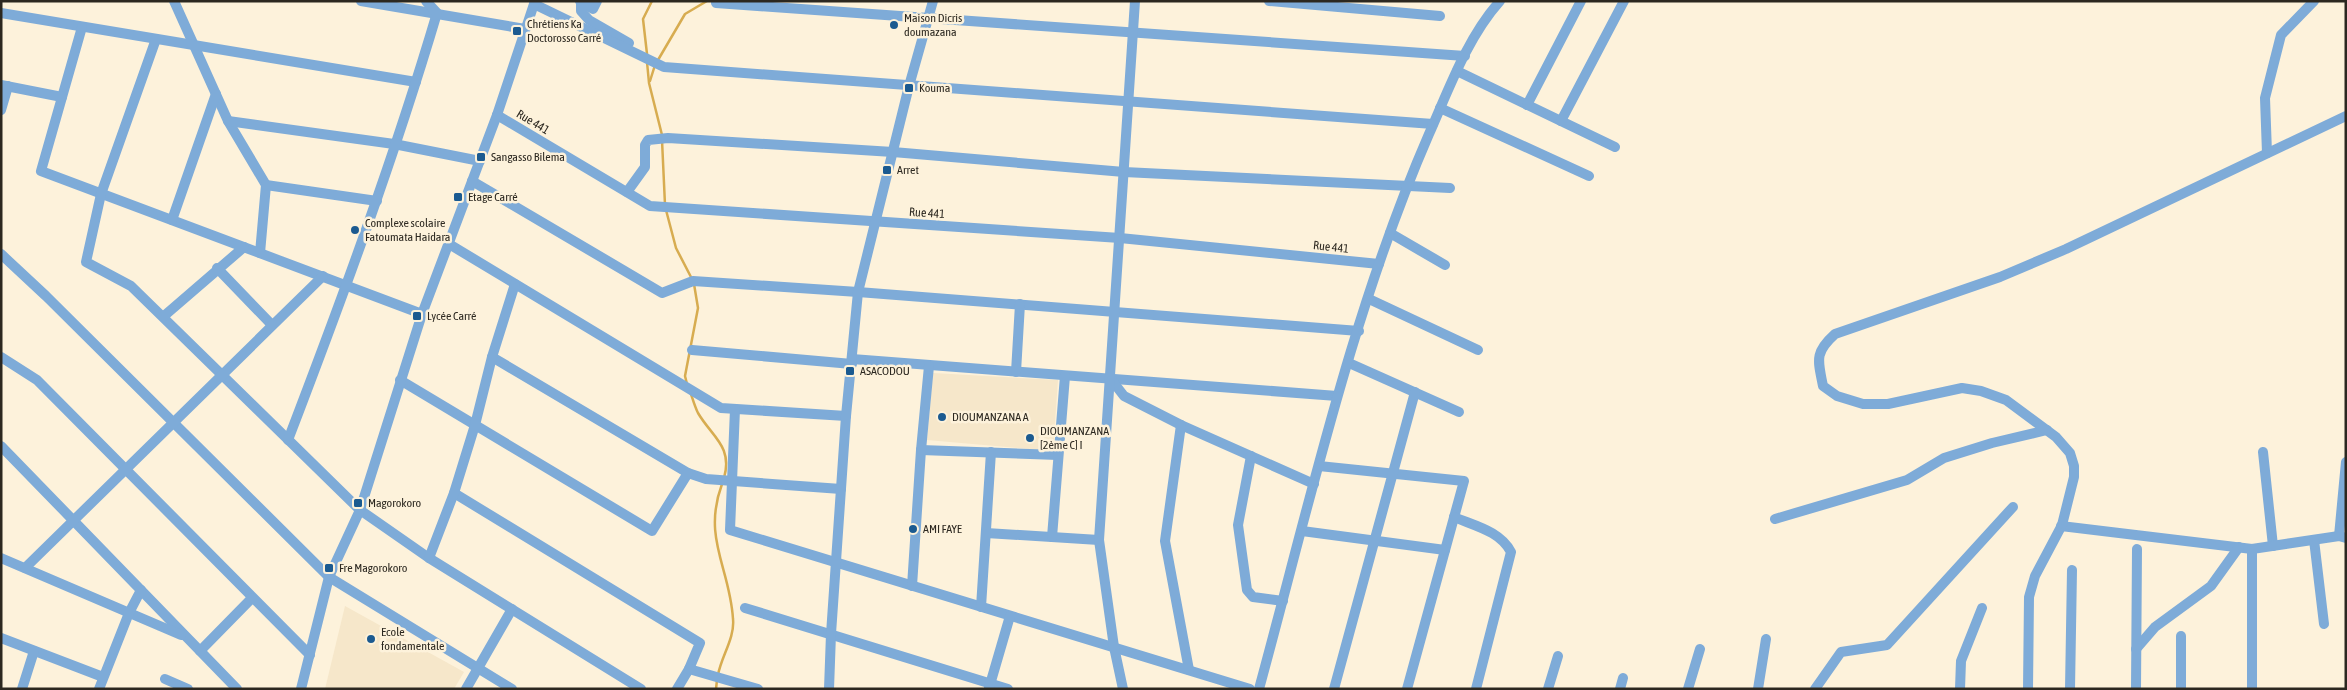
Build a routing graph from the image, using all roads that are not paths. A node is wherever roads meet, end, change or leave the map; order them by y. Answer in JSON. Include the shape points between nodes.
{"nodes":[{"id":1,"x":174,"y":1,"type":"edge"},
{"id":2,"x":361,"y":1,"type":"edge"},
{"id":3,"x":426,"y":1,"type":"edge"},
{"id":4,"x":597,"y":1,"type":"edge"},
{"id":5,"x":717,"y":1,"type":"edge"},
{"id":6,"x":933,"y":1,"type":"edge"},
{"id":7,"x":1135,"y":1,"type":"edge"},
{"id":8,"x":1269,"y":1,"type":"edge"},
{"id":9,"x":1489,"y":1,"type":"edge"},
{"id":10,"x":1500,"y":1,"type":"edge"},
{"id":11,"x":1581,"y":1,"type":"edge"},
{"id":12,"x":1624,"y":1,"type":"edge"},
{"id":13,"x":2314,"y":1,"type":"edge"},
{"id":14,"x":580,"y":2,"type":"edge"},
{"id":15,"x":534,"y":3,"type":"edge"},
{"id":16,"x":1,"y":13,"type":"edge"},
{"id":17,"x":437,"y":13,"type":"junction"},
{"id":18,"x":1488,"y":15,"type":"junction"},
{"id":19,"x":1440,"y":16,"type":"dead end"},
{"id":20,"x":928,"y":18,"type":"junction"},
{"id":21,"x":82,"y":26,"type":"junction"},
{"id":22,"x":525,"y":29,"type":"junction"},
{"id":23,"x":1133,"y":33,"type":"junction"},
{"id":24,"x":156,"y":39,"type":"junction"},
{"id":25,"x":193,"y":44,"type":"junction"},
{"id":26,"x":629,"y":44,"type":"dead end"},
{"id":27,"x":1465,"y":56,"type":"junction"},
{"id":28,"x":1457,"y":71,"type":"junction"},
{"id":29,"x":416,"y":82,"type":"junction"},
{"id":30,"x":4,"y":86,"type":"edge"},
{"id":31,"x":909,"y":86,"type":"junction"},
{"id":32,"x":216,"y":94,"type":"junction"},
{"id":33,"x":62,"y":97,"type":"junction"},
{"id":34,"x":1128,"y":103,"type":"junction"},
{"id":35,"x":1526,"y":105,"type":"junction"},
{"id":36,"x":1440,"y":108,"type":"junction"},
{"id":37,"x":1,"y":110,"type":"edge"},
{"id":38,"x":497,"y":115,"type":"junction"},
{"id":39,"x":2346,"y":116,"type":"edge"},
{"id":40,"x":228,"y":121,"type":"junction"},
{"id":41,"x":1561,"y":121,"type":"junction"},
{"id":42,"x":1433,"y":124,"type":"junction"},
{"id":43,"x":394,"y":144,"type":"junction"},
{"id":44,"x":1615,"y":147,"type":"dead end"},
{"id":45,"x":894,"y":152,"type":"junction"},
{"id":46,"x":2267,"y":153,"type":"junction"},
{"id":47,"x":480,"y":161,"type":"junction"},
{"id":48,"x":1124,"y":172,"type":"junction"},
{"id":49,"x":1589,"y":176,"type":"dead end"},
{"id":50,"x":472,"y":182,"type":"junction"},
{"id":51,"x":266,"y":185,"type":"junction"},
{"id":52,"x":1406,"y":186,"type":"junction"},
{"id":53,"x":1450,"y":188,"type":"dead end"},
{"id":54,"x":627,"y":192,"type":"junction"},
{"id":55,"x":101,"y":194,"type":"junction"},
{"id":56,"x":377,"y":201,"type":"junction"},
{"id":57,"x":172,"y":220,"type":"junction"},
{"id":58,"x":874,"y":222,"type":"junction"},
{"id":59,"x":1390,"y":233,"type":"junction"},
{"id":60,"x":1120,"y":238,"type":"junction"},
{"id":61,"x":449,"y":244,"type":"junction"},
{"id":62,"x":244,"y":247,"type":"junction"},
{"id":63,"x":260,"y":253,"type":"junction"},
{"id":64,"x":1,"y":254,"type":"edge"},
{"id":65,"x":1379,"y":264,"type":"junction"},
{"id":66,"x":1445,"y":265,"type":"dead end"},
{"id":67,"x":217,"y":268,"type":"junction"},
{"id":68,"x":323,"y":276,"type":"junction"},
{"id":69,"x":516,"y":284,"type":"junction"},
{"id":70,"x":347,"y":285,"type":"junction"},
{"id":71,"x":858,"y":292,"type":"junction"},
{"id":72,"x":1369,"y":299,"type":"junction"},
{"id":73,"x":1020,"y":304,"type":"junction"},
{"id":74,"x":1115,"y":312,"type":"junction"},
{"id":75,"x":422,"y":314,"type":"junction"},
{"id":76,"x":164,"y":316,"type":"junction"},
{"id":77,"x":271,"y":324,"type":"junction"},
{"id":78,"x":1359,"y":331,"type":"junction"},
{"id":79,"x":692,"y":350,"type":"dead end"},
{"id":80,"x":1478,"y":350,"type":"dead end"},
{"id":81,"x":1,"y":357,"type":"edge"},
{"id":82,"x":492,"y":357,"type":"junction"},
{"id":83,"x":852,"y":361,"type":"junction"},
{"id":84,"x":1349,"y":363,"type":"junction"},
{"id":85,"x":929,"y":366,"type":"junction"},
{"id":86,"x":1016,"y":372,"type":"junction"},
{"id":87,"x":221,"y":374,"type":"junction"},
{"id":88,"x":1065,"y":376,"type":"junction"},
{"id":89,"x":1110,"y":378,"type":"junction"},
{"id":90,"x":400,"y":380,"type":"junction"},
{"id":91,"x":1415,"y":392,"type":"junction"},
{"id":92,"x":1337,"y":396,"type":"junction"},
{"id":93,"x":735,"y":409,"type":"junction"},
{"id":94,"x":1459,"y":412,"type":"dead end"},
{"id":95,"x":846,"y":416,"type":"junction"},
{"id":96,"x":173,"y":421,"type":"junction"},
{"id":97,"x":475,"y":425,"type":"junction"},
{"id":98,"x":1181,"y":425,"type":"junction"},
{"id":99,"x":2047,"y":430,"type":"junction"},
{"id":100,"x":288,"y":440,"type":"junction"},
{"id":101,"x":1,"y":446,"type":"edge"},
{"id":102,"x":921,"y":450,"type":"junction"},
{"id":103,"x":991,"y":452,"type":"junction"},
{"id":104,"x":2263,"y":452,"type":"dead end"},
{"id":105,"x":1058,"y":455,"type":"junction"},
{"id":106,"x":1251,"y":456,"type":"junction"},
{"id":107,"x":2346,"y":462,"type":"edge"},
{"id":108,"x":1319,"y":466,"type":"junction"},
{"id":109,"x":124,"y":469,"type":"junction"},
{"id":110,"x":688,"y":473,"type":"junction"},
{"id":111,"x":1393,"y":474,"type":"junction"},
{"id":112,"x":731,"y":481,"type":"junction"},
{"id":113,"x":2345,"y":481,"type":"edge"},
{"id":114,"x":1314,"y":484,"type":"junction"},
{"id":115,"x":841,"y":489,"type":"junction"},
{"id":116,"x":454,"y":493,"type":"junction"},
{"id":117,"x":2013,"y":506,"type":"dead end"},
{"id":118,"x":360,"y":510,"type":"junction"},
{"id":119,"x":1454,"y":517,"type":"junction"},
{"id":120,"x":1775,"y":519,"type":"dead end"},
{"id":121,"x":73,"y":520,"type":"junction"},
{"id":122,"x":2061,"y":526,"type":"junction"},
{"id":123,"x":1302,"y":531,"type":"junction"},
{"id":124,"x":986,"y":533,"type":"junction"},
{"id":125,"x":1052,"y":537,"type":"junction"},
{"id":126,"x":2342,"y":537,"type":"edge"},
{"id":127,"x":1099,"y":540,"type":"junction"},
{"id":128,"x":1375,"y":540,"type":"junction"},
{"id":129,"x":2314,"y":540,"type":"junction"},
{"id":130,"x":2273,"y":546,"type":"junction"},
{"id":131,"x":2239,"y":548,"type":"junction"},
{"id":132,"x":2137,"y":549,"type":"dead end"},
{"id":133,"x":2252,"y":549,"type":"junction"},
{"id":134,"x":1445,"y":550,"type":"junction"},
{"id":135,"x":1,"y":558,"type":"edge"},
{"id":136,"x":429,"y":558,"type":"junction"},
{"id":137,"x":837,"y":563,"type":"junction"},
{"id":138,"x":25,"y":568,"type":"junction"},
{"id":139,"x":2072,"y":570,"type":"dead end"},
{"id":140,"x":329,"y":577,"type":"junction"},
{"id":141,"x":912,"y":586,"type":"junction"},
{"id":142,"x":141,"y":590,"type":"junction"},
{"id":143,"x":252,"y":598,"type":"junction"},
{"id":144,"x":1283,"y":601,"type":"junction"},
{"id":145,"x":981,"y":607,"type":"junction"},
{"id":146,"x":745,"y":608,"type":"dead end"},
{"id":147,"x":1982,"y":608,"type":"dead end"},
{"id":148,"x":512,"y":609,"type":"junction"},
{"id":149,"x":129,"y":613,"type":"junction"},
{"id":150,"x":1010,"y":616,"type":"junction"},
{"id":151,"x":2324,"y":624,"type":"dead end"},
{"id":152,"x":831,"y":634,"type":"junction"},
{"id":153,"x":2181,"y":636,"type":"dead end"},
{"id":154,"x":186,"y":637,"type":"junction"},
{"id":155,"x":1,"y":638,"type":"edge"},
{"id":156,"x":1766,"y":639,"type":"dead end"},
{"id":157,"x":1114,"y":648,"type":"junction"},
{"id":158,"x":1700,"y":649,"type":"dead end"},
{"id":159,"x":200,"y":650,"type":"junction"},
{"id":160,"x":2136,"y":650,"type":"junction"},
{"id":161,"x":34,"y":651,"type":"junction"},
{"id":162,"x":310,"y":655,"type":"junction"},
{"id":163,"x":1558,"y":656,"type":"dead end"},
{"id":164,"x":478,"y":668,"type":"junction"},
{"id":165,"x":689,"y":669,"type":"junction"},
{"id":166,"x":1190,"y":670,"type":"junction"},
{"id":167,"x":103,"y":677,"type":"junction"},
{"id":168,"x":1623,"y":678,"type":"dead end"},
{"id":169,"x":165,"y":679,"type":"dead end"},
{"id":170,"x":990,"y":686,"type":"edge"},
{"id":171,"x":22,"y":689,"type":"edge"},
{"id":172,"x":99,"y":689,"type":"edge"},
{"id":173,"x":188,"y":689,"type":"edge"},
{"id":174,"x":237,"y":689,"type":"edge"},
{"id":175,"x":301,"y":689,"type":"edge"},
{"id":176,"x":466,"y":689,"type":"edge"},
{"id":177,"x":512,"y":689,"type":"edge"},
{"id":178,"x":641,"y":689,"type":"edge"},
{"id":179,"x":677,"y":689,"type":"edge"},
{"id":180,"x":758,"y":689,"type":"edge"},
{"id":181,"x":830,"y":689,"type":"edge"},
{"id":182,"x":1008,"y":689,"type":"edge"},
{"id":183,"x":1123,"y":689,"type":"edge"},
{"id":184,"x":1250,"y":689,"type":"edge"},
{"id":185,"x":1259,"y":689,"type":"edge"},
{"id":186,"x":1334,"y":689,"type":"edge"},
{"id":187,"x":1407,"y":689,"type":"edge"},
{"id":188,"x":1476,"y":689,"type":"edge"},
{"id":189,"x":1548,"y":689,"type":"edge"},
{"id":190,"x":1620,"y":689,"type":"edge"},
{"id":191,"x":1688,"y":689,"type":"edge"},
{"id":192,"x":1758,"y":689,"type":"edge"},
{"id":193,"x":1815,"y":689,"type":"edge"},
{"id":194,"x":1960,"y":689,"type":"edge"},
{"id":195,"x":2028,"y":689,"type":"edge"},
{"id":196,"x":2070,"y":689,"type":"edge"},
{"id":197,"x":2136,"y":689,"type":"edge"},
{"id":198,"x":2181,"y":689,"type":"edge"},
{"id":199,"x":2252,"y":689,"type":"edge"}],
"edges":[{"from":1,"to":25,"type":"street"},
{"from":2,"to":17,"type":"street"},
{"from":3,"to":17,"type":"street"},
{"from":4,"to":14,"type":"street","via":[[593,9]]},
{"from":5,"to":20,"type":"street"},
{"from":6,"to":20,"type":"street"},
{"from":7,"to":23,"type":"street"},
{"from":8,"to":19,"type":"street"},
{"from":9,"to":18,"type":"street"},
{"from":10,"to":18,"type":"street"},
{"from":11,"to":35,"type":"street"},
{"from":12,"to":41,"type":"street"},
{"from":13,"to":46,"type":"street","via":[[2280,35],[2265,98]]},
{"from":14,"to":26,"type":"street","via":[[581,11],[589,20]]},
{"from":15,"to":22,"type":"street"},
{"from":15,"to":31,"type":"street","via":[[664,67]]},
{"from":16,"to":21,"type":"street"},
{"from":17,"to":22,"type":"street"},
{"from":17,"to":29,"type":"street"},
{"from":18,"to":27,"type":"street"},
{"from":20,"to":23,"type":"street"},
{"from":20,"to":31,"type":"street"},
{"from":21,"to":24,"type":"street"},
{"from":21,"to":33,"type":"street"},
{"from":22,"to":38,"type":"street"},
{"from":23,"to":27,"type":"street"},
{"from":23,"to":34,"type":"street"},
{"from":24,"to":25,"type":"street"},
{"from":24,"to":55,"type":"street"},
{"from":25,"to":29,"type":"street"},
{"from":25,"to":32,"type":"street"},
{"from":27,"to":28,"type":"street"},
{"from":28,"to":35,"type":"street"},
{"from":28,"to":36,"type":"street"},
{"from":29,"to":43,"type":"street"},
{"from":30,"to":33,"type":"street"},
{"from":30,"to":37,"type":"street"},
{"from":31,"to":34,"type":"street"},
{"from":31,"to":45,"type":"street"},
{"from":32,"to":40,"type":"street"},
{"from":32,"to":57,"type":"street"},
{"from":33,"to":55,"type":"street","via":[[41,171]]},
{"from":34,"to":42,"type":"street"},
{"from":34,"to":48,"type":"street"},
{"from":35,"to":41,"type":"street"},
{"from":36,"to":42,"type":"street"},
{"from":36,"to":49,"type":"street"},
{"from":38,"to":47,"type":"street"},
{"from":38,"to":54,"type":"street","name":"Rue 441"},
{"from":39,"to":46,"type":"street"},
{"from":40,"to":43,"type":"street"},
{"from":40,"to":51,"type":"street"},
{"from":41,"to":44,"type":"street"},
{"from":42,"to":52,"type":"street"},
{"from":43,"to":47,"type":"street"},
{"from":43,"to":56,"type":"street"},
{"from":45,"to":48,"type":"street"},
{"from":45,"to":54,"type":"street","via":[[668,138],[648,140],[645,167]]},
{"from":45,"to":58,"type":"street"},
{"from":46,"to":99,"type":"street","via":[[2066,249],[2000,277],[1835,334],[1822,346],[1818,364],[1823,386],[1837,396],[1863,404],[1888,404],[1962,388],[1981,391],[2006,400]]},
{"from":47,"to":50,"type":"street"},
{"from":48,"to":52,"type":"street"},
{"from":48,"to":60,"type":"street"},
{"from":50,"to":61,"type":"street"},
{"from":50,"to":71,"type":"street","via":[[662,292],[694,281]]},
{"from":51,"to":56,"type":"street"},
{"from":51,"to":63,"type":"street"},
{"from":52,"to":53,"type":"street"},
{"from":52,"to":59,"type":"street"},
{"from":54,"to":58,"type":"street","name":"Rue 441","via":[[650,206]]},
{"from":55,"to":57,"type":"street"},
{"from":55,"to":76,"type":"street","via":[[86,262],[131,286]]},
{"from":56,"to":70,"type":"street"},
{"from":57,"to":62,"type":"street"},
{"from":58,"to":60,"type":"street","name":"Rue 441"},
{"from":58,"to":71,"type":"street"},
{"from":59,"to":65,"type":"street"},
{"from":59,"to":66,"type":"street"},
{"from":60,"to":65,"type":"street","name":"Rue 441"},
{"from":60,"to":74,"type":"street"},
{"from":61,"to":69,"type":"street"},
{"from":61,"to":75,"type":"street"},
{"from":62,"to":63,"type":"street"},
{"from":62,"to":67,"type":"street"},
{"from":63,"to":68,"type":"street"},
{"from":64,"to":96,"type":"street"},
{"from":65,"to":72,"type":"street"},
{"from":67,"to":76,"type":"street"},
{"from":67,"to":77,"type":"street"},
{"from":68,"to":70,"type":"street"},
{"from":68,"to":77,"type":"street"},
{"from":69,"to":82,"type":"street"},
{"from":69,"to":93,"type":"street","via":[[721,408]]},
{"from":70,"to":75,"type":"street"},
{"from":70,"to":100,"type":"street"},
{"from":71,"to":73,"type":"street"},
{"from":71,"to":83,"type":"street"},
{"from":72,"to":78,"type":"street"},
{"from":72,"to":80,"type":"street"},
{"from":73,"to":74,"type":"street"},
{"from":73,"to":86,"type":"street"},
{"from":74,"to":78,"type":"street"},
{"from":74,"to":89,"type":"street"},
{"from":75,"to":90,"type":"street"},
{"from":76,"to":87,"type":"street"},
{"from":77,"to":87,"type":"street"},
{"from":78,"to":84,"type":"street"},
{"from":79,"to":83,"type":"street"},
{"from":81,"to":109,"type":"street","via":[[37,380]]},
{"from":82,"to":97,"type":"street"},
{"from":82,"to":110,"type":"street"},
{"from":83,"to":85,"type":"street"},
{"from":83,"to":95,"type":"street"},
{"from":84,"to":91,"type":"street"},
{"from":84,"to":92,"type":"street"},
{"from":85,"to":86,"type":"street"},
{"from":85,"to":102,"type":"street"},
{"from":86,"to":88,"type":"street"},
{"from":87,"to":96,"type":"street"},
{"from":87,"to":100,"type":"street"},
{"from":88,"to":89,"type":"street"},
{"from":88,"to":105,"type":"street"},
{"from":89,"to":92,"type":"street"},
{"from":89,"to":98,"type":"street","via":[[1124,396]]},
{"from":89,"to":127,"type":"street"},
{"from":90,"to":97,"type":"street"},
{"from":90,"to":118,"type":"street"},
{"from":91,"to":94,"type":"street"},
{"from":91,"to":111,"type":"street"},
{"from":92,"to":108,"type":"street"},
{"from":93,"to":95,"type":"street"},
{"from":93,"to":112,"type":"street"},
{"from":95,"to":115,"type":"street"},
{"from":96,"to":109,"type":"street"},
{"from":96,"to":140,"type":"street"},
{"from":97,"to":110,"type":"street","via":[[652,531]]},
{"from":97,"to":116,"type":"street"},
{"from":98,"to":106,"type":"street"},
{"from":98,"to":166,"type":"street","via":[[1165,541]]},
{"from":99,"to":120,"type":"street","via":[[1944,458],[1907,480]]},
{"from":99,"to":122,"type":"street","via":[[2070,453],[2074,466]]},
{"from":100,"to":118,"type":"street"},
{"from":101,"to":121,"type":"street"},
{"from":102,"to":103,"type":"street"},
{"from":102,"to":141,"type":"street"},
{"from":103,"to":105,"type":"street"},
{"from":103,"to":124,"type":"street"},
{"from":104,"to":130,"type":"street"},
{"from":105,"to":125,"type":"street"},
{"from":106,"to":114,"type":"street"},
{"from":106,"to":144,"type":"street","via":[[1238,525],[1247,590],[1253,597]]},
{"from":107,"to":113,"type":"street"},
{"from":108,"to":111,"type":"street"},
{"from":108,"to":114,"type":"street"},
{"from":109,"to":121,"type":"street"},
{"from":109,"to":143,"type":"street"},
{"from":110,"to":112,"type":"street","via":[[706,479]]},
{"from":111,"to":119,"type":"street","via":[[1464,481]]},
{"from":111,"to":128,"type":"street"},
{"from":112,"to":115,"type":"street"},
{"from":112,"to":137,"type":"street","via":[[730,530]]},
{"from":113,"to":126,"type":"street"},
{"from":114,"to":123,"type":"street"},
{"from":115,"to":137,"type":"street"},
{"from":116,"to":136,"type":"street"},
{"from":116,"to":165,"type":"street","via":[[700,643]]},
{"from":117,"to":193,"type":"street","via":[[1887,645],[1841,652]]},
{"from":118,"to":136,"type":"street"},
{"from":118,"to":140,"type":"street"},
{"from":119,"to":134,"type":"street"},
{"from":119,"to":188,"type":"street","via":[[1495,534],[1511,552]]},
{"from":121,"to":138,"type":"street"},
{"from":121,"to":142,"type":"street"},
{"from":122,"to":131,"type":"street"},
{"from":122,"to":195,"type":"street","via":[[2035,576],[2029,597]]},
{"from":123,"to":128,"type":"street"},
{"from":123,"to":144,"type":"street"},
{"from":124,"to":125,"type":"street"},
{"from":124,"to":145,"type":"street"},
{"from":125,"to":127,"type":"street"},
{"from":126,"to":129,"type":"street"},
{"from":127,"to":157,"type":"street"},
{"from":128,"to":134,"type":"street"},
{"from":128,"to":186,"type":"street"},
{"from":129,"to":130,"type":"street"},
{"from":129,"to":151,"type":"street"},
{"from":130,"to":133,"type":"street"},
{"from":131,"to":133,"type":"street"},
{"from":131,"to":160,"type":"street","via":[[2211,586],[2155,627]]},
{"from":132,"to":160,"type":"street"},
{"from":133,"to":199,"type":"street"},
{"from":134,"to":187,"type":"street"},
{"from":135,"to":138,"type":"street"},
{"from":136,"to":148,"type":"street"},
{"from":137,"to":141,"type":"street"},
{"from":137,"to":152,"type":"street"},
{"from":138,"to":149,"type":"street"},
{"from":139,"to":196,"type":"street"},
{"from":140,"to":162,"type":"street"},
{"from":140,"to":164,"type":"street"},
{"from":141,"to":145,"type":"street"},
{"from":142,"to":149,"type":"street"},
{"from":142,"to":154,"type":"street"},
{"from":143,"to":159,"type":"street"},
{"from":143,"to":162,"type":"street"},
{"from":144,"to":185,"type":"street"},
{"from":145,"to":150,"type":"street"},
{"from":146,"to":152,"type":"street"},
{"from":147,"to":194,"type":"street","via":[[1961,661]]},
{"from":148,"to":164,"type":"street"},
{"from":148,"to":178,"type":"street"},
{"from":149,"to":154,"type":"street"},
{"from":149,"to":167,"type":"street"},
{"from":150,"to":157,"type":"street"},
{"from":150,"to":170,"type":"street"},
{"from":152,"to":170,"type":"street"},
{"from":152,"to":181,"type":"street"},
{"from":153,"to":198,"type":"street"},
{"from":154,"to":159,"type":"street"},
{"from":155,"to":161,"type":"street"},
{"from":156,"to":192,"type":"street"},
{"from":157,"to":166,"type":"street"},
{"from":157,"to":183,"type":"street"},
{"from":158,"to":191,"type":"street"},
{"from":159,"to":174,"type":"street"},
{"from":160,"to":197,"type":"street"},
{"from":161,"to":167,"type":"street"},
{"from":161,"to":171,"type":"street"},
{"from":162,"to":175,"type":"street"},
{"from":163,"to":189,"type":"street"},
{"from":164,"to":176,"type":"street"},
{"from":164,"to":177,"type":"street"},
{"from":165,"to":179,"type":"street"},
{"from":165,"to":180,"type":"street"},
{"from":166,"to":184,"type":"street"},
{"from":167,"to":172,"type":"street"},
{"from":168,"to":190,"type":"street"},
{"from":169,"to":173,"type":"street"},
{"from":170,"to":182,"type":"street"}]}
